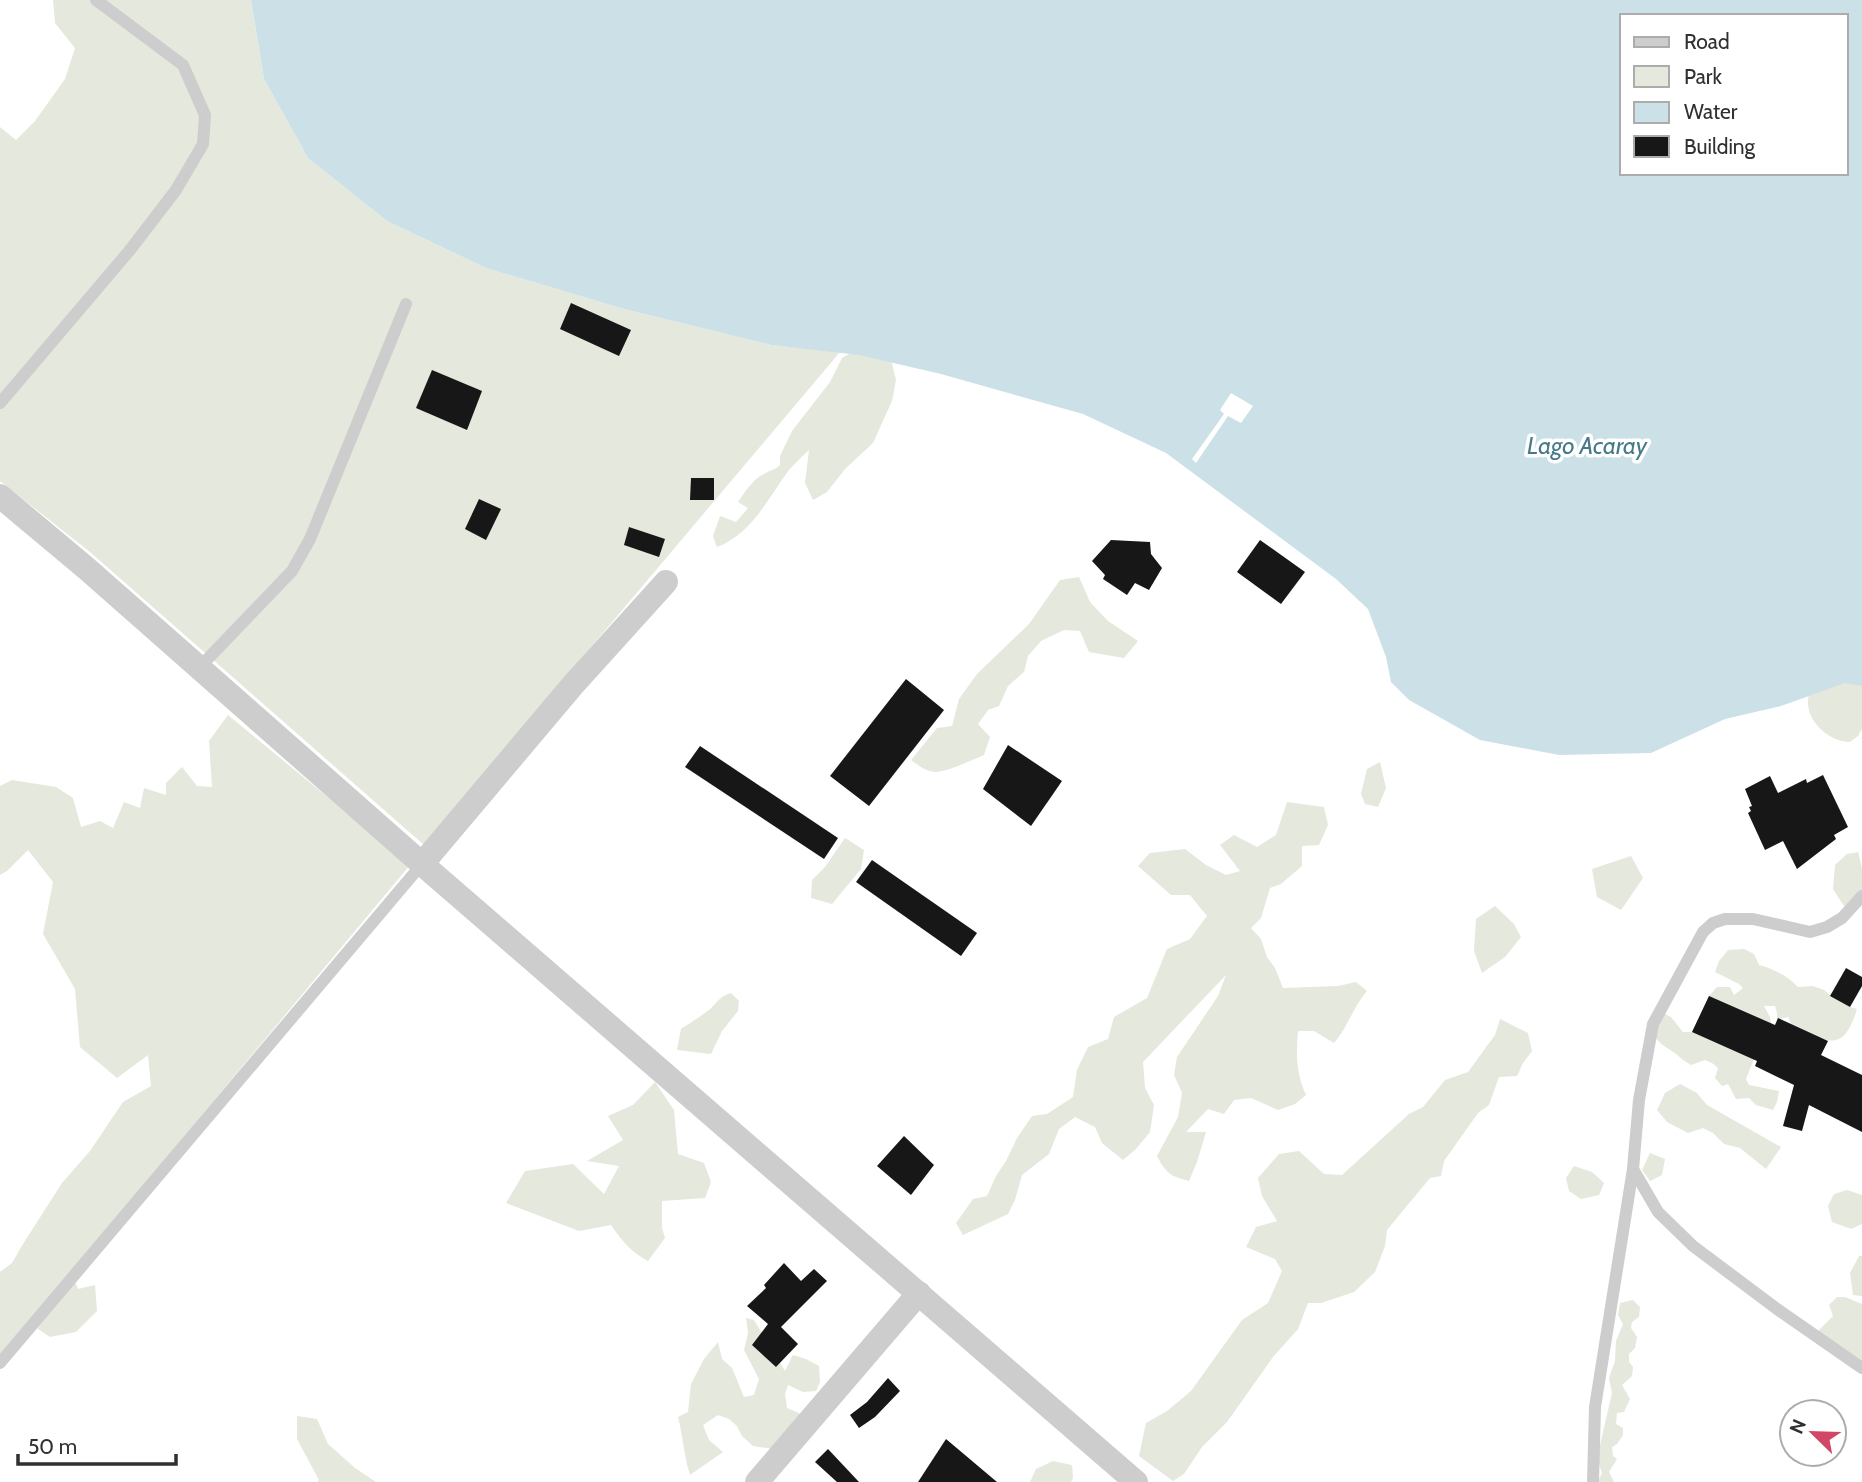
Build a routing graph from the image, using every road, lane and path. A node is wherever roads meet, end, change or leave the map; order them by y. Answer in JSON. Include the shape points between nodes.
{"nodes":[{"id":1,"x":96,"y":0,"type":"edge"},
{"id":2,"x":407,"y":304,"type":"dead end"},
{"id":3,"x":0,"y":403,"type":"edge"},
{"id":4,"x":0,"y":496,"type":"edge"},
{"id":5,"x":666,"y":582,"type":"dead end"},
{"id":6,"x":198,"y":668,"type":"junction"},
{"id":7,"x":422,"y":864,"type":"junction"},
{"id":8,"x":1862,"y":896,"type":"edge"},
{"id":9,"x":1633,"y":1169,"type":"junction"},
{"id":10,"x":919,"y":1293,"type":"junction"},
{"id":11,"x":0,"y":1363,"type":"edge"},
{"id":12,"x":1862,"y":1368,"type":"edge"},
{"id":13,"x":757,"y":1482,"type":"edge"},
{"id":14,"x":1136,"y":1482,"type":"edge"},
{"id":15,"x":1593,"y":1482,"type":"edge"}],
"edges":[{"from":1,"to":3,"type":"lane","via":[[183,65],[205,115],[203,145],[176,190],[130,250]]},
{"from":2,"to":6,"type":"lane","via":[[310,539],[292,571]]},
{"from":4,"to":6,"type":"street"},
{"from":5,"to":7,"type":"street"},
{"from":6,"to":7,"type":"street"},
{"from":7,"to":10,"type":"street"},
{"from":7,"to":11,"type":"lane"},
{"from":8,"to":9,"type":"lane","via":[[1842,918],[1810,932],[1753,919],[1725,919],[1703,932],[1653,1024]]},
{"from":9,"to":12,"type":"lane","via":[[1658,1212],[1693,1246]]},
{"from":9,"to":15,"type":"lane","via":[[1595,1407]]},
{"from":10,"to":13,"type":"street"},
{"from":10,"to":14,"type":"street"}]}
